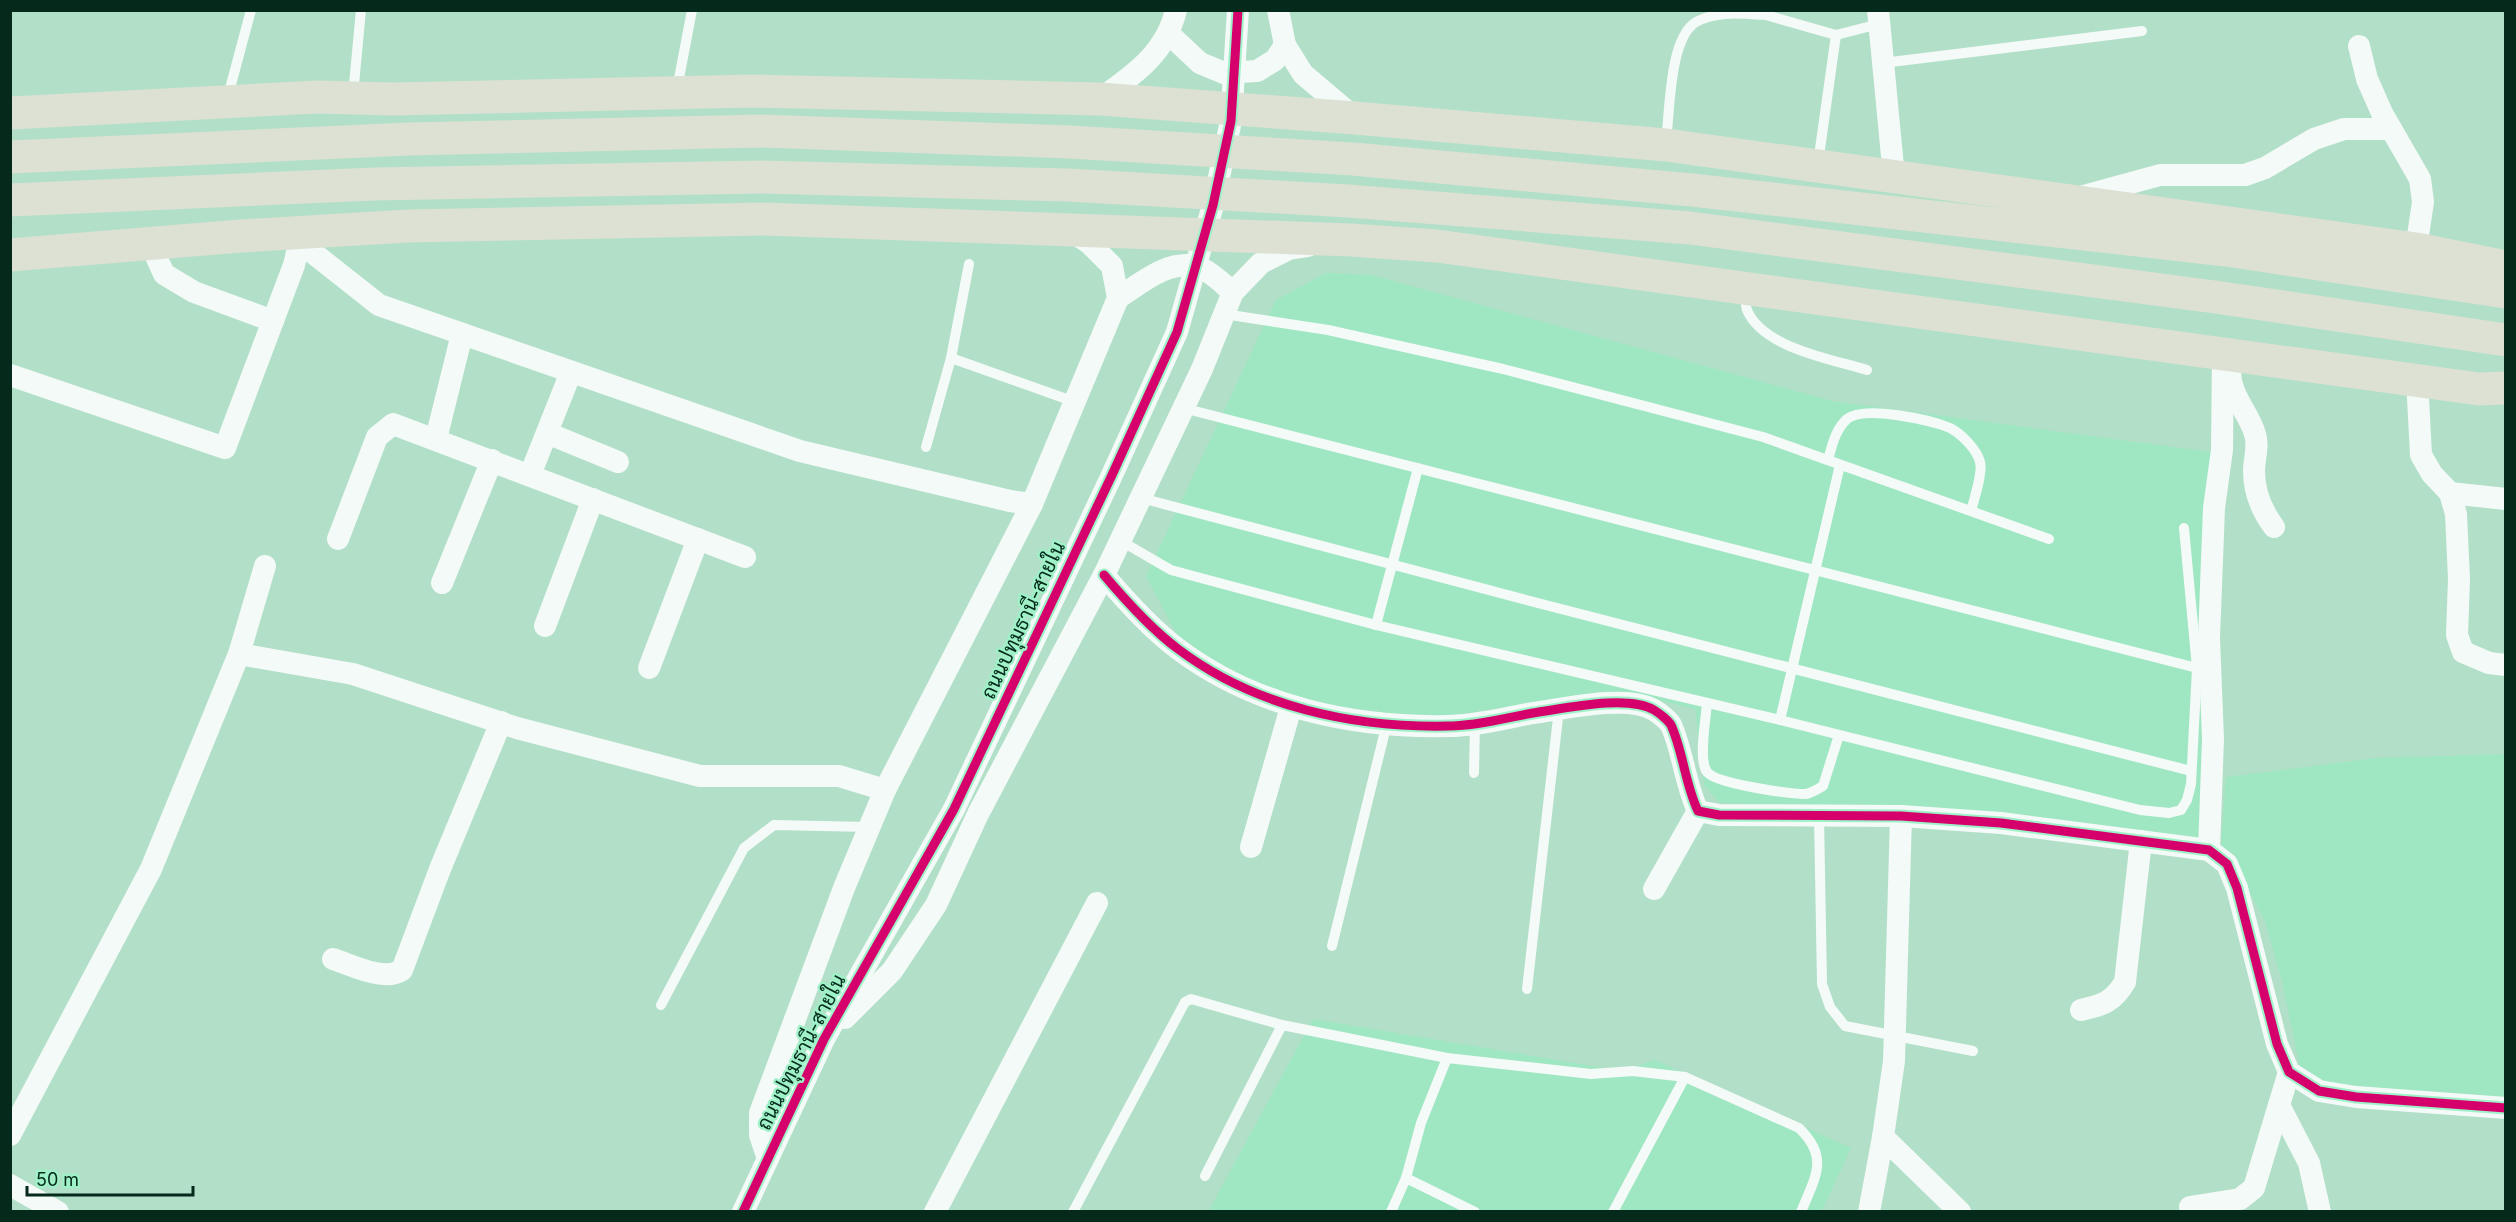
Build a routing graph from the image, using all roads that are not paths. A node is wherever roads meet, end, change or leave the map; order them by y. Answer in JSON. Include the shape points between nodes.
{"nodes":[{"id":1,"x":251,"y":10,"type":"edge"},
{"id":2,"x":361,"y":10,"type":"edge"},
{"id":3,"x":692,"y":10,"type":"edge"},
{"id":4,"x":1176,"y":10,"type":"edge"},
{"id":5,"x":1238,"y":10,"type":"edge"},
{"id":6,"x":1278,"y":10,"type":"edge"},
{"id":7,"x":1690,"y":10,"type":"edge"},
{"id":8,"x":1766,"y":13,"type":"edge"},
{"id":9,"x":1879,"y":17,"type":"edge"},
{"id":10,"x":1696,"y":22,"type":"junction"},
{"id":11,"x":2142,"y":31,"type":"dead end"},
{"id":12,"x":1169,"y":34,"type":"junction"},
{"id":13,"x":1836,"y":35,"type":"junction"},
{"id":14,"x":1285,"y":45,"type":"junction"},
{"id":15,"x":2359,"y":46,"type":"dead end"},
{"id":16,"x":1883,"y":63,"type":"junction"},
{"id":17,"x":676,"y":92,"type":"junction"},
{"id":18,"x":317,"y":97,"type":"junction"},
{"id":19,"x":353,"y":98,"type":"junction"},
{"id":20,"x":1100,"y":99,"type":"junction"},
{"id":21,"x":226,"y":102,"type":"junction"},
{"id":22,"x":10,"y":113,"type":"edge"},
{"id":23,"x":1355,"y":118,"type":"junction"},
{"id":24,"x":1448,"y":126,"type":"junction"},
{"id":25,"x":2391,"y":129,"type":"junction"},
{"id":26,"x":1666,"y":145,"type":"junction"},
{"id":27,"x":259,"y":146,"type":"junction"},
{"id":28,"x":10,"y":157,"type":"edge"},
{"id":29,"x":1817,"y":166,"type":"junction"},
{"id":30,"x":1894,"y":177,"type":"junction"},
{"id":31,"x":375,"y":184,"type":"junction"},
{"id":32,"x":1692,"y":190,"type":"junction"},
{"id":33,"x":10,"y":200,"type":"edge"},
{"id":34,"x":2063,"y":202,"type":"junction"},
{"id":35,"x":488,"y":224,"type":"junction"},
{"id":36,"x":1066,"y":228,"type":"junction"},
{"id":37,"x":1690,"y":228,"type":"junction"},
{"id":38,"x":302,"y":232,"type":"junction"},
{"id":39,"x":1351,"y":240,"type":"junction"},
{"id":40,"x":150,"y":243,"type":"junction"},
{"id":41,"x":1437,"y":246,"type":"junction"},
{"id":42,"x":2416,"y":249,"type":"junction"},
{"id":43,"x":10,"y":255,"type":"edge"},
{"id":44,"x":969,"y":264,"type":"dead end"},
{"id":45,"x":2505,"y":267,"type":"edge"},
{"id":46,"x":1746,"y":288,"type":"junction"},
{"id":47,"x":1233,"y":292,"type":"junction"},
{"id":48,"x":2505,"y":292,"type":"edge"},
{"id":49,"x":1118,"y":298,"type":"junction"},
{"id":50,"x":1224,"y":314,"type":"junction"},
{"id":51,"x":273,"y":321,"type":"junction"},
{"id":52,"x":462,"y":334,"type":"junction"},
{"id":53,"x":2505,"y":340,"type":"edge"},
{"id":54,"x":2226,"y":354,"type":"junction"},
{"id":55,"x":951,"y":358,"type":"junction"},
{"id":56,"x":1867,"y":370,"type":"dead end"},
{"id":57,"x":571,"y":372,"type":"junction"},
{"id":58,"x":10,"y":375,"type":"edge"},
{"id":59,"x":2417,"y":379,"type":"junction"},
{"id":60,"x":2505,"y":388,"type":"edge"},
{"id":61,"x":1075,"y":402,"type":"junction"},
{"id":62,"x":1184,"y":408,"type":"junction"},
{"id":63,"x":547,"y":433,"type":"junction"},
{"id":64,"x":436,"y":439,"type":"junction"},
{"id":65,"x":926,"y":447,"type":"dead end"},
{"id":66,"x":492,"y":460,"type":"junction"},
{"id":67,"x":1828,"y":460,"type":"junction"},
{"id":68,"x":618,"y":462,"type":"dead end"},
{"id":69,"x":1840,"y":465,"type":"junction"},
{"id":70,"x":1418,"y":468,"type":"junction"},
{"id":71,"x":530,"y":475,"type":"junction"},
{"id":72,"x":2450,"y":493,"type":"junction"},
{"id":73,"x":1141,"y":498,"type":"junction"},
{"id":74,"x":593,"y":499,"type":"junction"},
{"id":75,"x":2505,"y":499,"type":"edge"},
{"id":76,"x":1032,"y":504,"type":"junction"},
{"id":77,"x":1971,"y":511,"type":"junction"},
{"id":78,"x":2274,"y":526,"type":"dead end"},
{"id":79,"x":2184,"y":528,"type":"dead end"},
{"id":80,"x":338,"y":539,"type":"dead end"},
{"id":81,"x":698,"y":539,"type":"junction"},
{"id":82,"x":2049,"y":539,"type":"dead end"},
{"id":83,"x":1121,"y":541,"type":"junction"},
{"id":84,"x":745,"y":557,"type":"dead end"},
{"id":85,"x":1392,"y":565,"type":"junction"},
{"id":86,"x":265,"y":566,"type":"dead end"},
{"id":87,"x":1816,"y":570,"type":"junction"},
{"id":88,"x":1104,"y":575,"type":"junction"},
{"id":89,"x":442,"y":583,"type":"dead end"},
{"id":90,"x":1376,"y":625,"type":"junction"},
{"id":91,"x":545,"y":626,"type":"dead end"},
{"id":92,"x":239,"y":654,"type":"junction"},
{"id":93,"x":2505,"y":665,"type":"edge"},
{"id":94,"x":1792,"y":667,"type":"junction"},
{"id":95,"x":650,"y":668,"type":"dead end"},
{"id":96,"x":2197,"y":668,"type":"junction"},
{"id":97,"x":1707,"y":703,"type":"junction"},
{"id":98,"x":1291,"y":707,"type":"junction"},
{"id":99,"x":1559,"y":709,"type":"junction"},
{"id":100,"x":1780,"y":720,"type":"junction"},
{"id":101,"x":501,"y":722,"type":"junction"},
{"id":102,"x":1475,"y":722,"type":"junction"},
{"id":103,"x":1387,"y":723,"type":"junction"},
{"id":104,"x":1839,"y":735,"type":"junction"},
{"id":105,"x":2191,"y":771,"type":"junction"},
{"id":106,"x":1474,"y":773,"type":"dead end"},
{"id":107,"x":885,"y":790,"type":"junction"},
{"id":108,"x":1698,"y":811,"type":"junction"},
{"id":109,"x":1819,"y":816,"type":"junction"},
{"id":110,"x":1901,"y":816,"type":"junction"},
{"id":111,"x":869,"y":827,"type":"junction"},
{"id":112,"x":2141,"y":841,"type":"junction"},
{"id":113,"x":1251,"y":847,"type":"dead end"},
{"id":114,"x":2209,"y":850,"type":"junction"},
{"id":115,"x":1654,"y":889,"type":"dead end"},
{"id":116,"x":1097,"y":903,"type":"dead end"},
{"id":117,"x":1332,"y":946,"type":"dead end"},
{"id":118,"x":333,"y":959,"type":"dead end"},
{"id":119,"x":1527,"y":989,"type":"dead end"},
{"id":120,"x":661,"y":1005,"type":"dead end"},
{"id":121,"x":2081,"y":1010,"type":"dead end"},
{"id":122,"x":1282,"y":1025,"type":"junction"},
{"id":123,"x":1894,"y":1036,"type":"junction"},
{"id":124,"x":824,"y":1039,"type":"junction"},
{"id":125,"x":1973,"y":1051,"type":"dead end"},
{"id":126,"x":1447,"y":1058,"type":"junction"},
{"id":127,"x":2289,"y":1072,"type":"junction"},
{"id":128,"x":1684,"y":1077,"type":"junction"},
{"id":129,"x":2279,"y":1106,"type":"junction"},
{"id":130,"x":2505,"y":1108,"type":"edge"},
{"id":131,"x":10,"y":1135,"type":"edge"},
{"id":132,"x":1883,"y":1137,"type":"junction"},
{"id":133,"x":768,"y":1159,"type":"junction"},
{"id":134,"x":1205,"y":1176,"type":"dead end"},
{"id":135,"x":1406,"y":1178,"type":"junction"},
{"id":136,"x":10,"y":1185,"type":"edge"},
{"id":137,"x":2190,"y":1207,"type":"dead end"},
{"id":138,"x":58,"y":1212,"type":"edge"},
{"id":139,"x":743,"y":1212,"type":"edge"},
{"id":140,"x":935,"y":1212,"type":"edge"},
{"id":141,"x":1073,"y":1212,"type":"edge"},
{"id":142,"x":1391,"y":1212,"type":"edge"},
{"id":143,"x":1475,"y":1212,"type":"edge"},
{"id":144,"x":1613,"y":1212,"type":"edge"},
{"id":145,"x":1801,"y":1212,"type":"edge"},
{"id":146,"x":1869,"y":1212,"type":"edge"},
{"id":147,"x":1960,"y":1212,"type":"edge"},
{"id":148,"x":2320,"y":1212,"type":"edge"}],
"edges":[{"from":1,"to":21,"type":"lane"},
{"from":2,"to":19,"type":"lane"},
{"from":3,"to":17,"type":"lane"},
{"from":4,"to":12,"type":"street"},
{"from":5,"to":124,"type":"street","name":"ถนนปทุมธานี-สายใน","via":[[1231,121],[1213,205],[1177,332],[954,809]]},
{"from":6,"to":14,"type":"street"},
{"from":7,"to":10,"type":"lane"},
{"from":8,"to":10,"type":"lane","via":[[1721,14]]},
{"from":8,"to":13,"type":"lane"},
{"from":9,"to":13,"type":"lane"},
{"from":9,"to":16,"type":"street"},
{"from":10,"to":26,"type":"lane","via":[[1682,37],[1676,54]]},
{"from":11,"to":16,"type":"lane"},
{"from":12,"to":14,"type":"street","via":[[1200,63],[1224,73],[1257,71],[1275,60]]},
{"from":12,"to":20,"type":"street","via":[[1140,70]]},
{"from":13,"to":29,"type":"lane"},
{"from":14,"to":23,"type":"street","via":[[1303,74]]},
{"from":15,"to":25,"type":"street","via":[[2367,79]]},
{"from":16,"to":30,"type":"street"},
{"from":17,"to":19,"type":"main road"},
{"from":17,"to":20,"type":"main road"},
{"from":18,"to":19,"type":"main road"},
{"from":18,"to":21,"type":"main road"},
{"from":18,"to":27,"type":"main road"},
{"from":20,"to":23,"type":"main road"},
{"from":21,"to":22,"type":"main road"},
{"from":23,"to":24,"type":"main road"},
{"from":24,"to":26,"type":"main road"},
{"from":24,"to":32,"type":"main road"},
{"from":25,"to":34,"type":"street","via":[[2344,129],[2314,139],[2265,168],[2245,175],[2160,175]]},
{"from":25,"to":42,"type":"street","via":[[2420,179],[2423,202]]},
{"from":26,"to":29,"type":"main road"},
{"from":27,"to":28,"type":"main road"},
{"from":27,"to":32,"type":"main road","via":[[772,132],[1070,142],[1353,159]]},
{"from":29,"to":30,"type":"main road"},
{"from":30,"to":34,"type":"main road"},
{"from":31,"to":33,"type":"main road"},
{"from":31,"to":35,"type":"main road"},
{"from":31,"to":37,"type":"main road","via":[[762,177],[1068,185],[1348,201]]},
{"from":32,"to":48,"type":"main road","via":[[2226,250]]},
{"from":34,"to":42,"type":"main road"},
{"from":35,"to":36,"type":"main road","via":[[764,219]]},
{"from":35,"to":38,"type":"main road"},
{"from":36,"to":39,"type":"main road"},
{"from":36,"to":49,"type":"street","via":[[1089,243],[1112,266]]},
{"from":37,"to":41,"type":"main road"},
{"from":37,"to":53,"type":"main road","via":[[2215,297]]},
{"from":38,"to":40,"type":"main road"},
{"from":38,"to":51,"type":"street"},
{"from":38,"to":52,"type":"street","via":[[312,252],[379,305]]},
{"from":39,"to":41,"type":"main road"},
{"from":39,"to":47,"type":"street","via":[[1288,249],[1261,263]]},
{"from":40,"to":43,"type":"main road"},
{"from":40,"to":51,"type":"street","via":[[164,274],[194,292]]},
{"from":41,"to":46,"type":"main road"},
{"from":42,"to":45,"type":"main road"},
{"from":44,"to":55,"type":"lane"},
{"from":46,"to":54,"type":"main road"},
{"from":46,"to":56,"type":"lane","via":[[1746,308],[1758,327],[1778,341]]},
{"from":47,"to":49,"type":"street","via":[[1200,267],[1179,265],[1152,275]]},
{"from":47,"to":50,"type":"street"},
{"from":49,"to":61,"type":"street","name":"ถนนปทุมธานี-สายใน"},
{"from":50,"to":62,"type":"street"},
{"from":50,"to":67,"type":"lane","via":[[1328,330],[1503,369],[1763,437]]},
{"from":51,"to":58,"type":"street","via":[[225,448]]},
{"from":52,"to":57,"type":"street"},
{"from":52,"to":64,"type":"street"},
{"from":54,"to":59,"type":"main road"},
{"from":54,"to":78,"type":"street","via":[[2233,391],[2256,436],[2254,470],[2259,500]]},
{"from":54,"to":114,"type":"street","via":[[2209,638],[2213,739]]},
{"from":55,"to":61,"type":"lane"},
{"from":55,"to":65,"type":"lane"},
{"from":57,"to":63,"type":"street"},
{"from":57,"to":76,"type":"street","via":[[800,451]]},
{"from":59,"to":60,"type":"main road","via":[[2479,389]]},
{"from":59,"to":72,"type":"street","via":[[2421,455]]},
{"from":61,"to":76,"type":"street","name":"ถนนปทุมธานี-สายใน"},
{"from":62,"to":70,"type":"lane"},
{"from":62,"to":73,"type":"street"},
{"from":63,"to":68,"type":"street"},
{"from":63,"to":71,"type":"street"},
{"from":64,"to":66,"type":"street"},
{"from":64,"to":80,"type":"street","via":[[393,424],[377,437]]},
{"from":66,"to":71,"type":"street"},
{"from":66,"to":89,"type":"street"},
{"from":67,"to":69,"type":"lane"},
{"from":67,"to":77,"type":"lane","via":[[1837,432],[1849,418],[1863,414],[1907,416],[1952,429],[1975,450],[1982,465]]},
{"from":69,"to":77,"type":"lane"},
{"from":69,"to":87,"type":"lane"},
{"from":70,"to":85,"type":"lane"},
{"from":70,"to":87,"type":"lane"},
{"from":71,"to":74,"type":"street"},
{"from":72,"to":75,"type":"street"},
{"from":72,"to":93,"type":"street","via":[[2458,536],[2457,635],[2463,652]]},
{"from":73,"to":83,"type":"street"},
{"from":73,"to":85,"type":"lane"},
{"from":74,"to":81,"type":"street"},
{"from":74,"to":91,"type":"street"},
{"from":76,"to":107,"type":"street","name":"ถนนปทุมธานี-สายใน"},
{"from":77,"to":82,"type":"lane"},
{"from":79,"to":96,"type":"lane"},
{"from":81,"to":84,"type":"street"},
{"from":81,"to":95,"type":"street"},
{"from":83,"to":88,"type":"street"},
{"from":83,"to":90,"type":"lane","via":[[1171,570]]},
{"from":85,"to":90,"type":"lane"},
{"from":85,"to":94,"type":"lane"},
{"from":86,"to":92,"type":"street"},
{"from":87,"to":94,"type":"lane"},
{"from":87,"to":96,"type":"lane"},
{"from":88,"to":98,"type":"street","via":[[1177,649],[1223,678]]},
{"from":88,"to":124,"type":"street","via":[[978,814],[936,905],[892,971]]},
{"from":90,"to":97,"type":"lane"},
{"from":92,"to":101,"type":"street","via":[[353,674]]},
{"from":92,"to":131,"type":"street","via":[[152,869]]},
{"from":94,"to":100,"type":"lane"},
{"from":94,"to":105,"type":"lane"},
{"from":96,"to":105,"type":"lane"},
{"from":97,"to":100,"type":"lane"},
{"from":97,"to":104,"type":"lane","via":[[1702,760],[1707,773],[1742,786],[1808,794],[1823,786]]},
{"from":98,"to":103,"type":"street"},
{"from":98,"to":113,"type":"street"},
{"from":99,"to":102,"type":"street"},
{"from":99,"to":108,"type":"street","via":[[1622,702],[1652,709],[1670,723]]},
{"from":99,"to":119,"type":"lane"},
{"from":100,"to":104,"type":"lane"},
{"from":101,"to":107,"type":"street","via":[[699,776],[839,776]]},
{"from":101,"to":118,"type":"street","via":[[402,970],[394,975],[382,974]]},
{"from":102,"to":103,"type":"street","via":[[1449,726]]},
{"from":102,"to":106,"type":"lane"},
{"from":103,"to":117,"type":"lane"},
{"from":104,"to":105,"type":"lane","via":[[2140,810],[2169,813],[2181,810],[2187,800]]},
{"from":107,"to":111,"type":"street","name":"ถนนปทุมธานี-สายใน"},
{"from":108,"to":109,"type":"street","via":[[1719,815]]},
{"from":108,"to":115,"type":"street"},
{"from":109,"to":110,"type":"street"},
{"from":109,"to":123,"type":"lane","via":[[1822,984],[1830,1007],[1845,1026]]},
{"from":110,"to":112,"type":"street","via":[[2001,823]]},
{"from":110,"to":123,"type":"street"},
{"from":111,"to":120,"type":"lane","via":[[774,825],[744,848]]},
{"from":111,"to":133,"type":"street","name":"ถนนปทุมธานี-สายใน","via":[[760,1113],[760,1135]]},
{"from":112,"to":114,"type":"street"},
{"from":112,"to":121,"type":"street","via":[[2125,982],[2116,997]]},
{"from":114,"to":127,"type":"street","via":[[2227,864],[2237,888],[2277,1044]]},
{"from":116,"to":140,"type":"street"},
{"from":122,"to":126,"type":"lane"},
{"from":122,"to":134,"type":"lane"},
{"from":122,"to":141,"type":"lane","via":[[1191,999],[1185,1002]]},
{"from":123,"to":125,"type":"lane"},
{"from":123,"to":132,"type":"street"},
{"from":124,"to":133,"type":"street","name":"ถนนปทุมธานี-สายใน"},
{"from":126,"to":128,"type":"lane","via":[[1591,1074],[1633,1071]]},
{"from":126,"to":135,"type":"lane","via":[[1421,1124]]},
{"from":127,"to":129,"type":"street"},
{"from":127,"to":130,"type":"street","via":[[2319,1091]]},
{"from":128,"to":144,"type":"lane"},
{"from":128,"to":145,"type":"lane","via":[[1799,1128],[1810,1139],[1818,1155],[1818,1171]]},
{"from":129,"to":137,"type":"street","via":[[2253,1188],[2240,1199]]},
{"from":129,"to":148,"type":"street","via":[[2309,1163]]},
{"from":132,"to":146,"type":"street"},
{"from":132,"to":147,"type":"street"},
{"from":133,"to":139,"type":"street","name":"ถนนปทุมธานี-สายใน"},
{"from":135,"to":142,"type":"lane"},
{"from":135,"to":143,"type":"lane"},
{"from":136,"to":138,"type":"street"}]}
